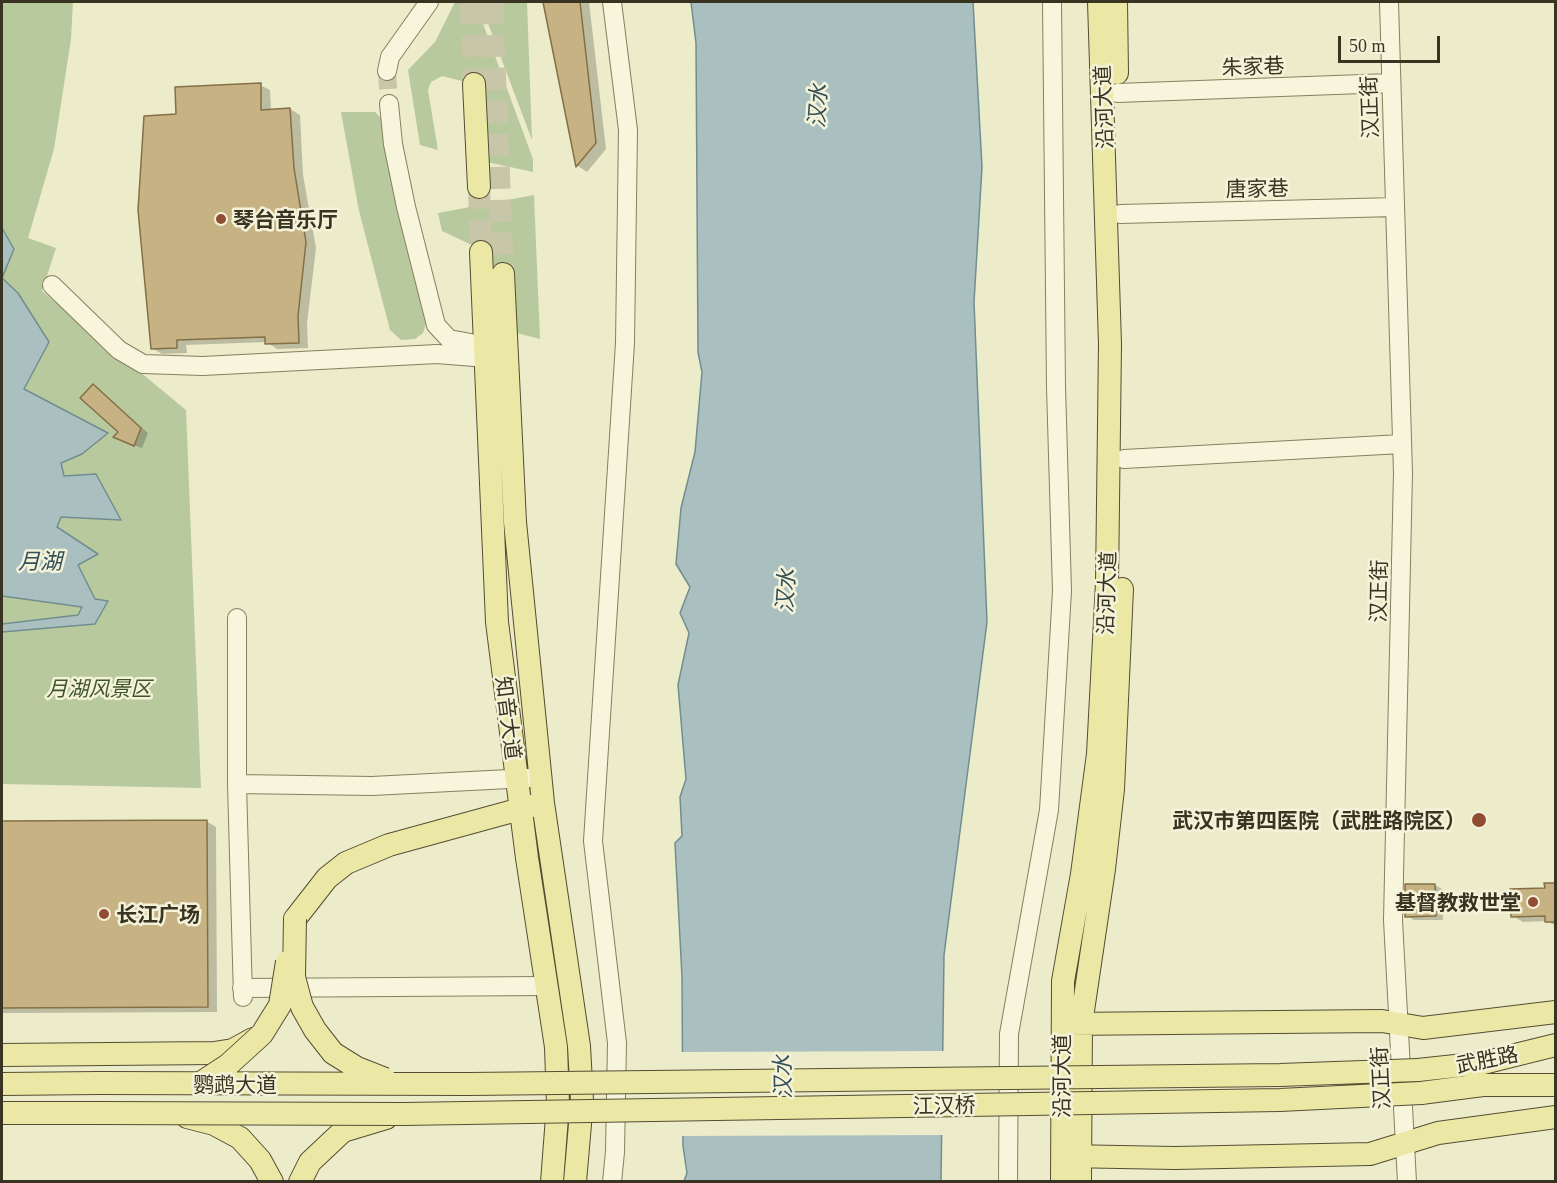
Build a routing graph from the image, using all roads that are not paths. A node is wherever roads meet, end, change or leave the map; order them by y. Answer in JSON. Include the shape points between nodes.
{"nodes":[{"id":1,"x":429,"y":2,"type":"edge"},
{"id":2,"x":612,"y":2,"type":"edge"},
{"id":3,"x":1052,"y":2,"type":"edge"},
{"id":4,"x":1099,"y":2,"type":"edge"},
{"id":5,"x":1116,"y":2,"type":"edge"},
{"id":6,"x":1389,"y":2,"type":"edge"},
{"id":7,"x":387,"y":71,"type":"tunnel mouth"},
{"id":8,"x":1390,"y":83,"type":"junction"},
{"id":9,"x":474,"y":84,"type":"tunnel mouth"},
{"id":10,"x":1117,"y":93,"type":"junction"},
{"id":11,"x":389,"y":104,"type":"tunnel mouth"},
{"id":12,"x":479,"y":187,"type":"tunnel mouth"},
{"id":13,"x":1395,"y":207,"type":"junction"},
{"id":14,"x":1120,"y":214,"type":"junction"},
{"id":15,"x":481,"y":252,"type":"tunnel mouth"},
{"id":16,"x":503,"y":274,"type":"tunnel mouth"},
{"id":17,"x":52,"y":285,"type":"dead end"},
{"id":18,"x":441,"y":334,"type":"junction"},
{"id":19,"x":497,"y":353,"type":"junction"},
{"id":20,"x":424,"y":355,"type":"junction"},
{"id":21,"x":1402,"y":444,"type":"junction"},
{"id":22,"x":1124,"y":459,"type":"junction"},
{"id":23,"x":237,"y":618,"type":"dead end"},
{"id":24,"x":540,"y":778,"type":"junction"},
{"id":25,"x":517,"y":779,"type":"junction"},
{"id":26,"x":237,"y":784,"type":"junction"},
{"id":27,"x":543,"y":803,"type":"junction"},
{"id":28,"x":521,"y":810,"type":"junction"},
{"id":29,"x":295,"y":919,"type":"junction"},
{"id":30,"x":548,"y":986,"type":"junction"},
{"id":31,"x":1556,"y":1012,"type":"edge"},
{"id":32,"x":1071,"y":1024,"type":"junction"},
{"id":33,"x":1400,"y":1024,"type":"junction"},
{"id":34,"x":262,"y":1034,"type":"junction"},
{"id":35,"x":1556,"y":1045,"type":"edge"},
{"id":36,"x":2,"y":1054,"type":"edge"},
{"id":37,"x":1556,"y":1056,"type":"edge"},
{"id":38,"x":1418,"y":1070,"type":"joint"},
{"id":39,"x":1556,"y":1072,"type":"edge"},
{"id":40,"x":1483,"y":1074,"type":"junction"},
{"id":41,"x":2,"y":1084,"type":"edge"},
{"id":42,"x":199,"y":1084,"type":"junction"},
{"id":43,"x":401,"y":1084,"type":"junction"},
{"id":44,"x":469,"y":1084,"type":"joint"},
{"id":45,"x":1556,"y":1085,"type":"edge"},
{"id":46,"x":1421,"y":1093,"type":"joint"},
{"id":47,"x":2,"y":1113,"type":"edge"},
{"id":48,"x":468,"y":1113,"type":"joint"},
{"id":49,"x":177,"y":1114,"type":"junction"},
{"id":50,"x":403,"y":1114,"type":"junction"},
{"id":51,"x":1556,"y":1117,"type":"edge"},
{"id":52,"x":1405,"y":1144,"type":"junction"},
{"id":53,"x":1071,"y":1157,"type":"junction"},
{"id":54,"x":272,"y":1182,"type":"edge"},
{"id":55,"x":300,"y":1182,"type":"edge"},
{"id":56,"x":552,"y":1182,"type":"edge"},
{"id":57,"x":575,"y":1182,"type":"edge"},
{"id":58,"x":612,"y":1182,"type":"edge"},
{"id":59,"x":1008,"y":1182,"type":"edge"},
{"id":60,"x":1062,"y":1182,"type":"edge"},
{"id":61,"x":1080,"y":1182,"type":"edge"},
{"id":62,"x":1407,"y":1182,"type":"edge"}],
"edges":[{"from":1,"to":7,"type":"street","via":[[390,57]]},
{"from":2,"to":58,"type":"street","via":[[628,130],[625,331],[593,841],[617,1043]]},
{"from":3,"to":59,"type":"street","via":[[1062,591],[1049,810],[1009,1034]]},
{"from":4,"to":32,"type":"main road","name":"沿河大道","via":[[1110,344],[1107,583],[1098,754],[1063,981]]},
{"from":5,"to":10,"type":"main road","name":"沿河大道"},
{"from":6,"to":8,"type":"street","name":"汉正街"},
{"from":8,"to":10,"type":"street","name":"朱家巷"},
{"from":8,"to":13,"type":"street","name":"汉正街"},
{"from":9,"to":12,"type":"main road"},
{"from":10,"to":14,"type":"main road","name":"沿河大道"},
{"from":11,"to":18,"type":"street","via":[[410,227]]},
{"from":13,"to":14,"type":"street","name":"唐家巷"},
{"from":13,"to":21,"type":"street","name":"汉正街"},
{"from":14,"to":22,"type":"main road","name":"沿河大道"},
{"from":15,"to":19,"type":"main road","name":"知音大道"},
{"from":16,"to":19,"type":"main road","name":"知音大道"},
{"from":17,"to":20,"type":"street","via":[[118,350],[143,364],[203,366]]},
{"from":18,"to":19,"type":"street"},
{"from":18,"to":20,"type":"street"},
{"from":19,"to":20,"type":"street"},
{"from":19,"to":24,"type":"main road","name":"知音大道"},
{"from":19,"to":25,"type":"main road","name":"知音大道","via":[[497,622]]},
{"from":21,"to":22,"type":"street"},
{"from":21,"to":33,"type":"street","name":"汉正街","via":[[1393,909]]},
{"from":22,"to":32,"type":"main road","name":"沿河大道","via":[[1113,789],[1104,869]]},
{"from":23,"to":26,"type":"street"},
{"from":24,"to":25,"type":"street"},
{"from":24,"to":27,"type":"main road","name":"知音大道"},
{"from":25,"to":26,"type":"street","via":[[372,786]]},
{"from":25,"to":28,"type":"main road","name":"知音大道"},
{"from":26,"to":30,"type":"street","via":[[242,993]]},
{"from":27,"to":28,"type":"main road"},
{"from":27,"to":57,"type":"main road","name":"知音大道","via":[[579,1046],[582,1101]]},
{"from":28,"to":29,"type":"main road","via":[[389,845],[346,863],[327,878]]},
{"from":28,"to":30,"type":"main road","name":"知音大道"},
{"from":29,"to":34,"type":"main road","bridge":true,"via":[[280,1005]]},
{"from":29,"to":43,"type":"main road","bridge":true,"via":[[294,977],[302,1006],[315,1030],[333,1053],[357,1068]]},
{"from":30,"to":56,"type":"main road","name":"知音大道","via":[[558,1077]]},
{"from":31,"to":33,"type":"main road","via":[[1423,1028]]},
{"from":32,"to":33,"type":"main road"},
{"from":32,"to":53,"type":"main road","name":"沿河大道"},
{"from":33,"to":52,"type":"street","name":"汉正街"},
{"from":34,"to":36,"type":"main road","via":[[233,1050],[214,1053]]},
{"from":34,"to":42,"type":"main road","bridge":true,"via":[[228,1065]]},
{"from":35,"to":40,"type":"main road","name":"武胜路"},
{"from":37,"to":40,"type":"main road"},
{"from":38,"to":40,"type":"main road","name":"武胜路"},
{"from":38,"to":44,"type":"main road","name":"江汉桥","bridge":true},
{"from":39,"to":40,"type":"main road"},
{"from":40,"to":45,"type":"main road","name":"武胜路"},
{"from":40,"to":46,"type":"main road","name":"武胜路"},
{"from":41,"to":42,"type":"main road","name":"鹦鹉大道","bridge":true},
{"from":42,"to":43,"type":"main road","name":"鹦鹉大道","bridge":true},
{"from":43,"to":44,"type":"main road","name":"鹦鹉大道","bridge":true},
{"from":46,"to":48,"type":"main road","name":"江汉桥","bridge":true,"via":[[1280,1100]]},
{"from":47,"to":49,"type":"main road","name":"鹦鹉大道","bridge":true},
{"from":48,"to":50,"type":"main road","name":"鹦鹉大道","bridge":true},
{"from":49,"to":50,"type":"main road","name":"鹦鹉大道","bridge":true},
{"from":49,"to":54,"type":"main road","via":[[214,1124],[240,1138],[260,1160]]},
{"from":50,"to":55,"type":"main road","bridge":true,"via":[[343,1131],[310,1162]]},
{"from":51,"to":52,"type":"main road","via":[[1438,1133]]},
{"from":52,"to":53,"type":"main road","via":[[1370,1154]]},
{"from":52,"to":62,"type":"street","name":"汉正街"},
{"from":53,"to":60,"type":"main road","name":"沿河大道"},
{"from":53,"to":61,"type":"main road","name":"沿河大道"}]}
